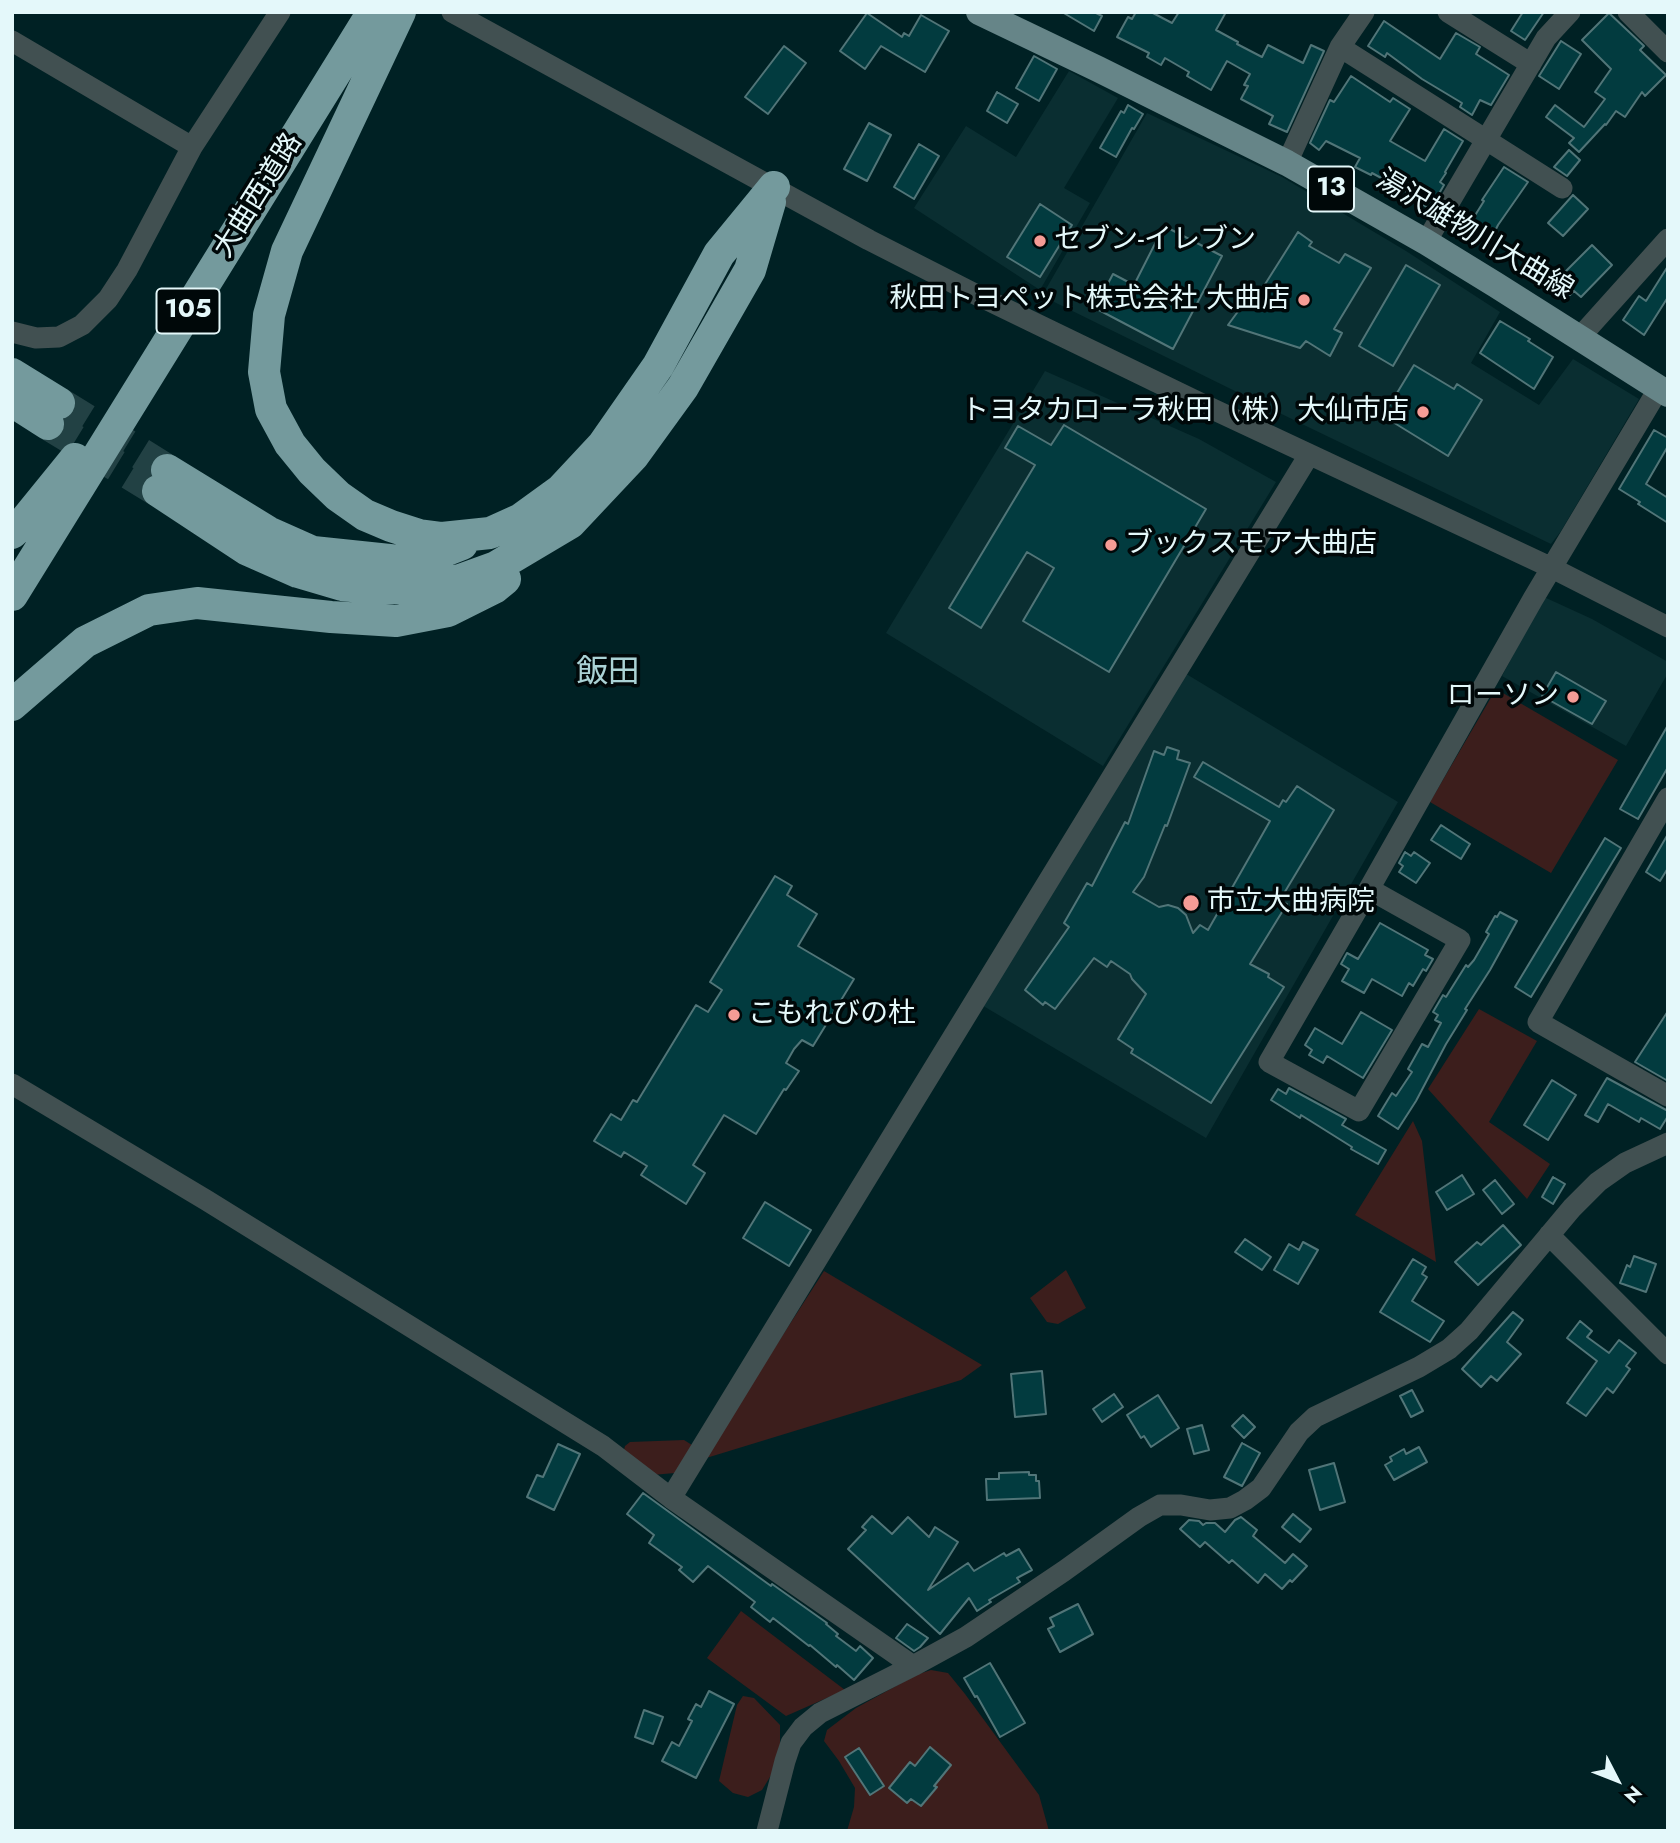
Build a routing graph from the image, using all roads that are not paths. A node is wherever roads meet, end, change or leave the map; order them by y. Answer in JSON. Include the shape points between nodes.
{"nodes":[{"id":1,"x":280,"y":12,"type":"edge"},
{"id":2,"x":400,"y":12,"type":"edge"},
{"id":3,"x":452,"y":12,"type":"edge"},
{"id":4,"x":979,"y":12,"type":"edge"},
{"id":5,"x":1364,"y":12,"type":"edge"},
{"id":6,"x":1448,"y":12,"type":"edge"},
{"id":7,"x":1570,"y":12,"type":"edge"},
{"id":8,"x":1628,"y":12,"type":"edge"},
{"id":9,"x":375,"y":27,"type":"edge"},
{"id":10,"x":12,"y":41,"type":"edge"},
{"id":11,"x":1340,"y":47,"type":"junction"},
{"id":12,"x":1668,"y":52,"type":"edge"},
{"id":13,"x":1531,"y":64,"type":"junction"},
{"id":14,"x":1486,"y":141,"type":"junction"},
{"id":15,"x":192,"y":147,"type":"junction"},
{"id":16,"x":1287,"y":163,"type":"junction"},
{"id":17,"x":774,"y":187,"type":"junction"},
{"id":18,"x":1562,"y":188,"type":"dead end"},
{"id":19,"x":1668,"y":239,"type":"edge"},
{"id":20,"x":1426,"y":242,"type":"junction"},
{"id":21,"x":12,"y":332,"type":"edge"},
{"id":22,"x":1580,"y":337,"type":"junction"},
{"id":23,"x":12,"y":374,"type":"edge"},
{"id":24,"x":1663,"y":391,"type":"edge"},
{"id":25,"x":12,"y":401,"type":"edge"},
{"id":26,"x":1309,"y":455,"type":"junction"},
{"id":27,"x":570,"y":523,"type":"junction"},
{"id":28,"x":12,"y":533,"type":"edge"},
{"id":29,"x":490,"y":533,"type":"junction"},
{"id":30,"x":1552,"y":568,"type":"junction"},
{"id":31,"x":12,"y":595,"type":"edge"},
{"id":32,"x":1668,"y":627,"type":"edge"},
{"id":33,"x":12,"y":705,"type":"edge"},
{"id":34,"x":1668,"y":798,"type":"edge"},
{"id":35,"x":1369,"y":889,"type":"junction"},
{"id":36,"x":12,"y":1083,"type":"edge"},
{"id":37,"x":1668,"y":1096,"type":"edge"},
{"id":38,"x":1668,"y":1143,"type":"edge"},
{"id":39,"x":1549,"y":1235,"type":"junction"},
{"id":40,"x":1668,"y":1354,"type":"edge"},
{"id":41,"x":671,"y":1498,"type":"junction"},
{"id":42,"x":913,"y":1666,"type":"junction"},
{"id":43,"x":766,"y":1831,"type":"edge"}],
"edges":[{"from":1,"to":15,"type":"street"},
{"from":2,"to":9,"type":"highway"},
{"from":3,"to":17,"type":"street"},
{"from":4,"to":16,"type":"main road","name":"湯沢雄物川大曲線","number":"13"},
{"from":5,"to":11,"type":"street"},
{"from":6,"to":13,"type":"street"},
{"from":7,"to":13,"type":"street","via":[[1546,38]]},
{"from":8,"to":12,"type":"street"},
{"from":9,"to":28,"type":"highway","via":[[134,377],[65,473]]},
{"from":9,"to":29,"type":"highway","via":[[287,251],[268,315],[264,372],[271,409],[312,471],[365,515],[431,537]]},
{"from":9,"to":31,"type":"highway","name":"大曲西道路","number":"105"},
{"from":10,"to":15,"type":"street"},
{"from":11,"to":14,"type":"street"},
{"from":11,"to":16,"type":"street"},
{"from":13,"to":14,"type":"street"},
{"from":14,"to":18,"type":"street"},
{"from":14,"to":20,"type":"street"},
{"from":15,"to":21,"type":"street","via":[[108,299],[82,325],[59,337]]},
{"from":16,"to":20,"type":"main road","name":"湯沢雄物川大曲線","number":"13"},
{"from":17,"to":26,"type":"street","via":[[977,295]]},
{"from":17,"to":27,"type":"highway","via":[[750,270],[683,387],[633,456]]},
{"from":17,"to":29,"type":"highway","via":[[719,254],[658,366],[603,445],[561,490],[521,519]]},
{"from":19,"to":22,"type":"street"},
{"from":20,"to":22,"type":"main road","name":"湯沢雄物川大曲線","number":"13"},
{"from":22,"to":24,"type":"main road","name":"湯沢雄物川大曲線","number":"13"},
{"from":23,"to":25,"type":"highway","via":[[54,413]]},
{"from":24,"to":30,"type":"street"},
{"from":26,"to":30,"type":"street"},
{"from":26,"to":41,"type":"street"},
{"from":27,"to":29,"type":"highway","via":[[496,568],[460,580],[381,589],[342,585],[246,549],[163,481],[313,552],[399,561],[435,555]]},
{"from":27,"to":33,"type":"highway","via":[[494,588],[448,611],[396,621],[197,603],[149,610],[85,642]]},
{"from":30,"to":32,"type":"street"},
{"from":30,"to":35,"type":"street"},
{"from":34,"to":37,"type":"street","via":[[1538,1022]]},
{"from":35,"to":35,"type":"street","via":[[1269,1062],[1359,1111],[1460,940]]},
{"from":36,"to":41,"type":"street","via":[[603,1446]]},
{"from":38,"to":39,"type":"street","via":[[1598,1182]]},
{"from":39,"to":40,"type":"street"},
{"from":39,"to":42,"type":"street","via":[[1469,1331],[1419,1367],[1315,1417],[1299,1432],[1261,1488],[1245,1500],[1230,1508],[1210,1510],[1160,1505],[966,1637]]},
{"from":41,"to":42,"type":"street"},
{"from":42,"to":43,"type":"street","via":[[820,1713],[803,1727],[785,1761]]}]}
